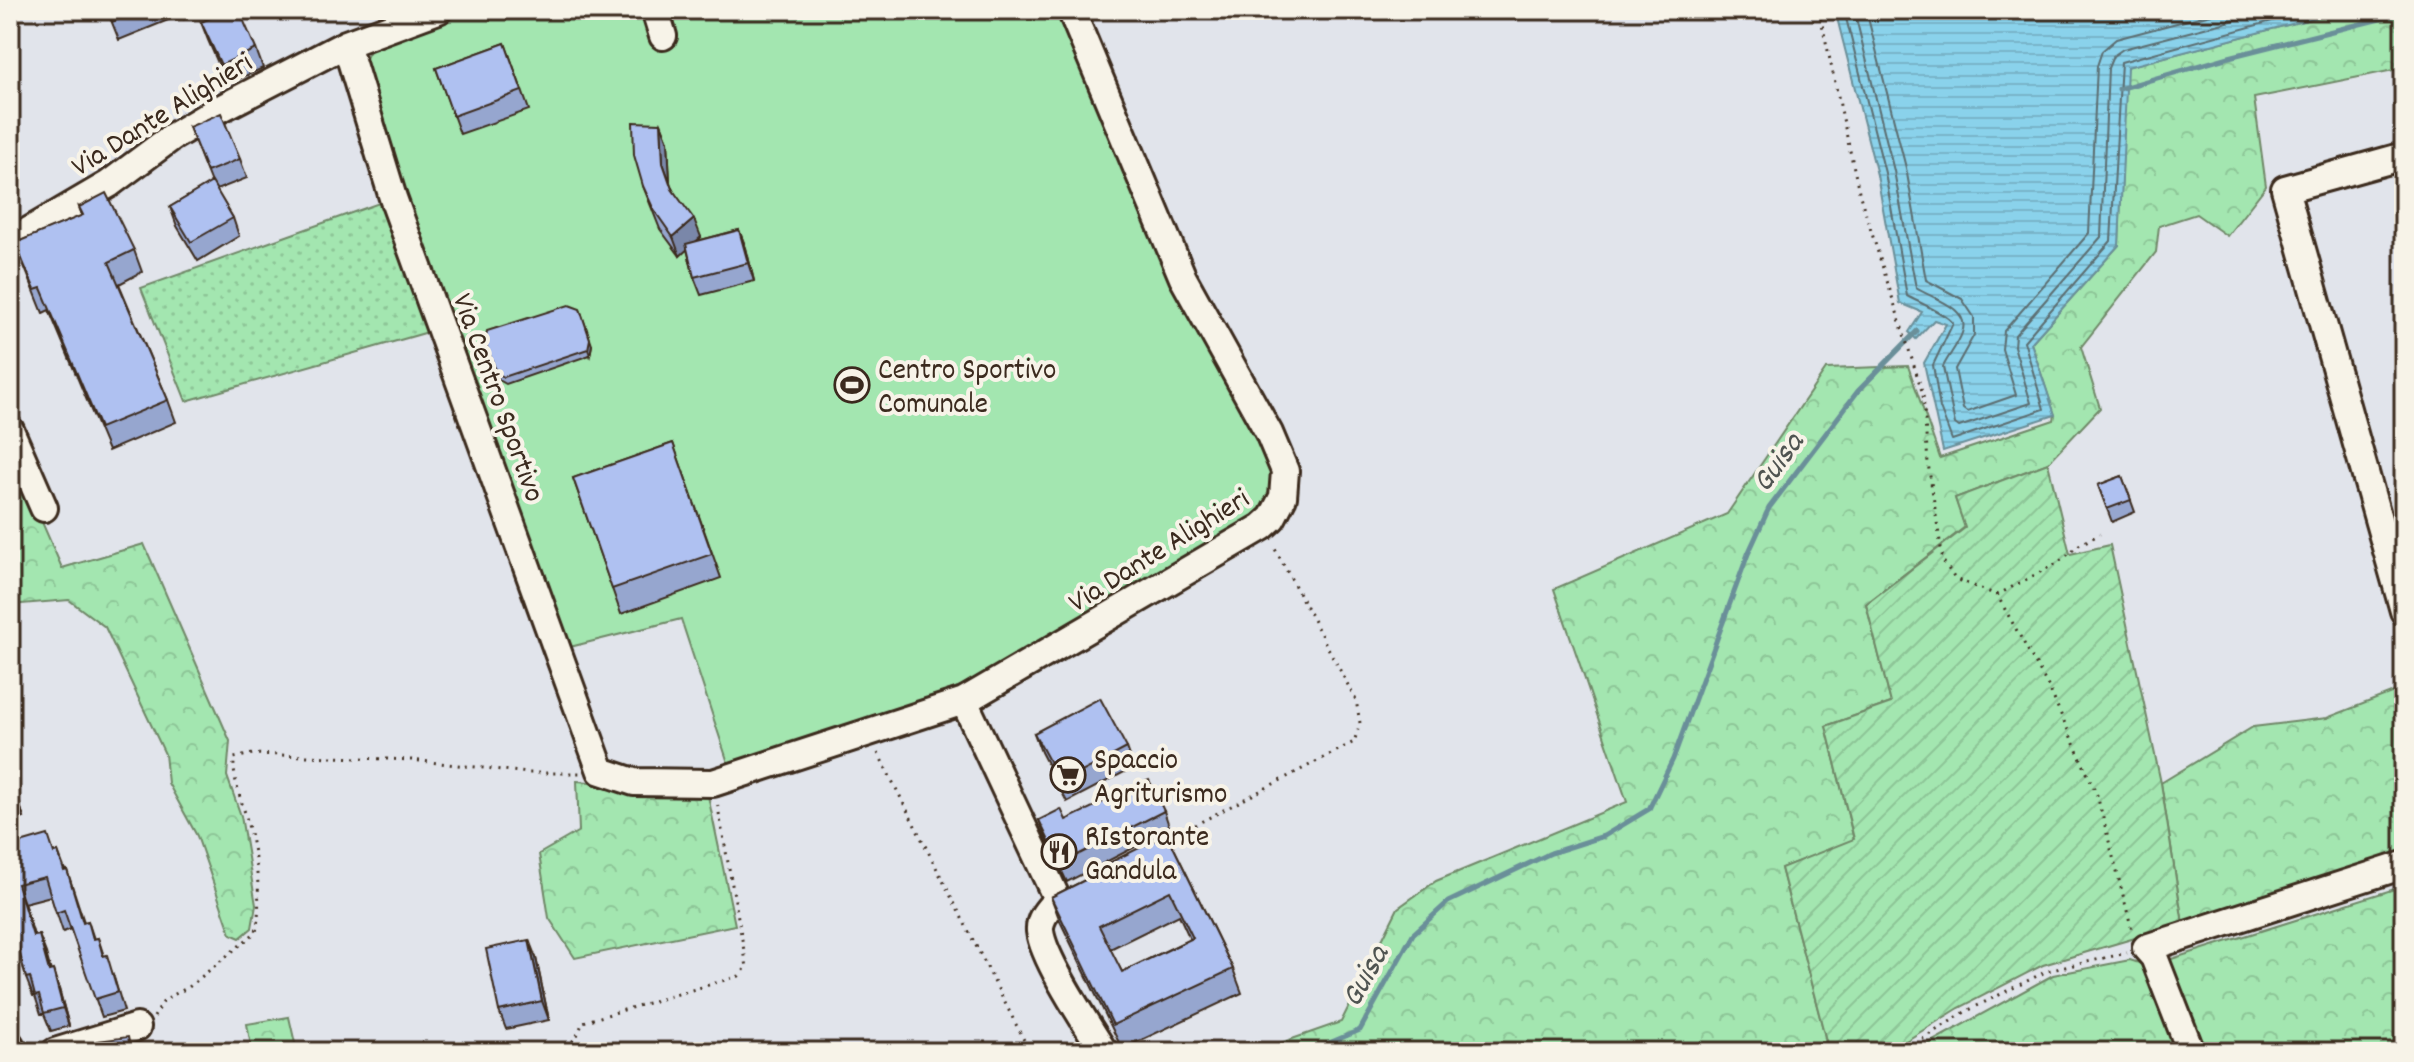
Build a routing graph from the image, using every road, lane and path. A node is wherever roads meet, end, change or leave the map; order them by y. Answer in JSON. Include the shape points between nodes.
{"nodes":[{"id":1,"x":438,"y":10,"type":"edge"},
{"id":2,"x":655,"y":10,"type":"edge"},
{"id":3,"x":1071,"y":10,"type":"edge"},
{"id":4,"x":1819,"y":10,"type":"edge"},
{"id":5,"x":663,"y":36,"type":"dead end"},
{"id":6,"x":346,"y":44,"type":"junction"},
{"id":7,"x":2404,"y":156,"type":"edge"},
{"id":8,"x":10,"y":242,"type":"edge"},
{"id":9,"x":10,"y":430,"type":"edge"},
{"id":10,"x":44,"y":508,"type":"dead end"},
{"id":11,"x":1262,"y":527,"type":"junction"},
{"id":12,"x":2100,"y":534,"type":"dead end"},
{"id":13,"x":1997,"y":595,"type":"junction"},
{"id":14,"x":2404,"y":611,"type":"edge"},
{"id":15,"x":964,"y":701,"type":"junction"},
{"id":16,"x":867,"y":732,"type":"junction"},
{"id":17,"x":601,"y":771,"type":"junction"},
{"id":18,"x":713,"y":783,"type":"junction"},
{"id":19,"x":1164,"y":841,"type":"edge"},
{"id":20,"x":2404,"y":865,"type":"edge"},
{"id":21,"x":2146,"y":948,"type":"junction"},
{"id":22,"x":137,"y":1027,"type":"joint"},
{"id":23,"x":10,"y":1045,"type":"edge"},
{"id":24,"x":12,"y":1052,"type":"edge"},
{"id":25,"x":55,"y":1052,"type":"edge"},
{"id":26,"x":560,"y":1052,"type":"edge"},
{"id":27,"x":1030,"y":1052,"type":"edge"},
{"id":28,"x":1104,"y":1052,"type":"edge"},
{"id":29,"x":1902,"y":1052,"type":"edge"},
{"id":30,"x":2191,"y":1052,"type":"edge"}],
"edges":[{"from":1,"to":6,"type":"street","name":"Via Dante Alighieri"},
{"from":2,"to":5,"type":"street"},
{"from":3,"to":11,"type":"street","name":"Via Dante Alighieri","via":[[1183,278],[1285,471],[1283,497]]},
{"from":4,"to":13,"type":"path","via":[[1860,196],[1923,394],[1943,561],[1955,579]]},
{"from":6,"to":8,"type":"street","name":"Via Dante Alighieri","via":[[214,112],[109,184]]},
{"from":6,"to":17,"type":"street","name":"Via Centro Sportivo","via":[[393,198]]},
{"from":7,"to":14,"type":"street","via":[[2285,189]]},
{"from":9,"to":10,"type":"street"},
{"from":11,"to":15,"type":"street","name":"Via Dante Alighieri"},
{"from":11,"to":19,"type":"path","via":[[1356,700],[1360,723],[1354,742]]},
{"from":12,"to":13,"type":"path"},
{"from":13,"to":21,"type":"path","via":[[2049,688],[2097,795],[2134,937]]},
{"from":15,"to":16,"type":"street","name":"Via Dante Alighieri"},
{"from":15,"to":28,"type":"street","via":[[1057,899],[1042,917],[1040,932],[1049,955]]},
{"from":16,"to":18,"type":"street","name":"Via Dante Alighieri"},
{"from":16,"to":27,"type":"path"},
{"from":17,"to":18,"type":"street","name":"Via Dante Alighieri","via":[[634,782]]},
{"from":17,"to":22,"type":"path","via":[[529,773],[412,760],[253,754],[234,758],[233,781],[246,815],[261,903],[256,932],[189,987],[165,999],[156,1015]]},
{"from":18,"to":26,"type":"path","via":[[747,967],[739,976],[583,1022],[576,1038]]},
{"from":20,"to":21,"type":"street"},
{"from":21,"to":29,"type":"path","via":[[2047,971],[1965,1012]]},
{"from":21,"to":30,"type":"street"},
{"from":22,"to":25,"type":"street"},
{"from":23,"to":24,"type":"street"}]}
